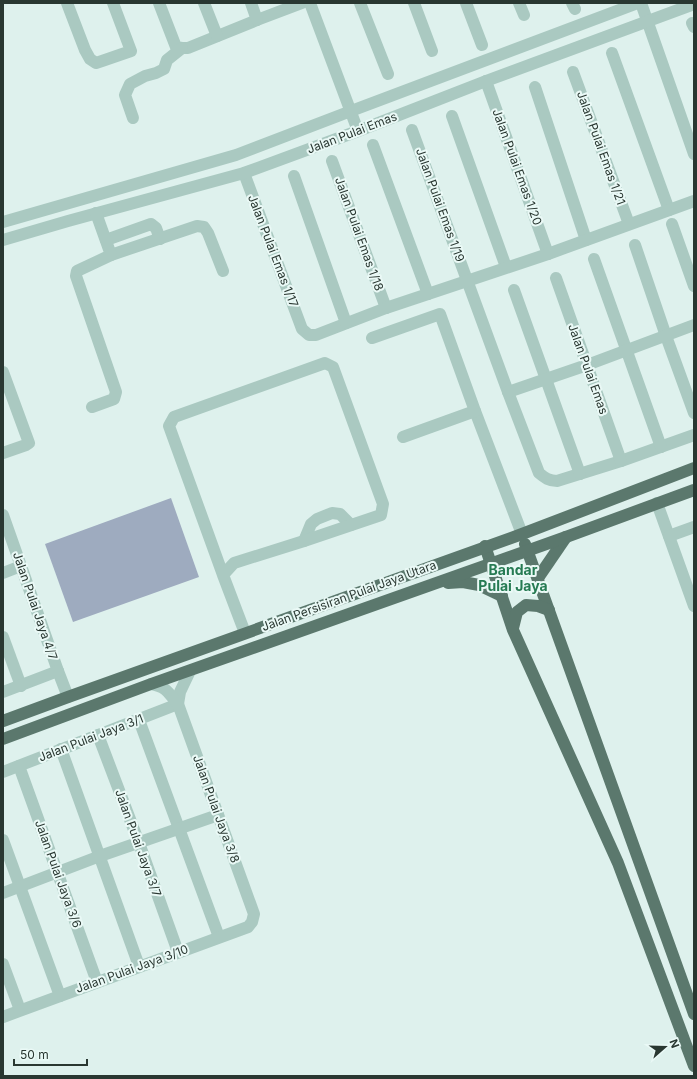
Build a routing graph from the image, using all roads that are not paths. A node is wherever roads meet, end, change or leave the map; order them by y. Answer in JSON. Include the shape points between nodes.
{"nodes":[{"id":1,"x":67,"y":3,"type":"edge"},
{"id":2,"x":113,"y":3,"type":"edge"},
{"id":3,"x":159,"y":3,"type":"edge"},
{"id":4,"x":204,"y":3,"type":"edge"},
{"id":5,"x":251,"y":3,"type":"edge"},
{"id":6,"x":302,"y":3,"type":"edge"},
{"id":7,"x":310,"y":3,"type":"edge"},
{"id":8,"x":360,"y":3,"type":"edge"},
{"id":9,"x":414,"y":3,"type":"edge"},
{"id":10,"x":466,"y":3,"type":"edge"},
{"id":11,"x":519,"y":3,"type":"edge"},
{"id":12,"x":638,"y":3,"type":"edge"},
{"id":13,"x":641,"y":3,"type":"edge"},
{"id":14,"x":694,"y":4,"type":"edge"},
{"id":15,"x":524,"y":15,"type":"dead end"},
{"id":16,"x":257,"y":20,"type":"junction"},
{"id":17,"x":648,"y":21,"type":"junction"},
{"id":18,"x":217,"y":36,"type":"junction"},
{"id":19,"x":482,"y":45,"type":"dead end"},
{"id":20,"x":182,"y":48,"type":"junction"},
{"id":21,"x":432,"y":51,"type":"dead end"},
{"id":22,"x":612,"y":53,"type":"dead end"},
{"id":23,"x":573,"y":72,"type":"dead end"},
{"id":24,"x":388,"y":74,"type":"dead end"},
{"id":25,"x":486,"y":81,"type":"junction"},
{"id":26,"x":535,"y":86,"type":"dead end"},
{"id":27,"x":351,"y":111,"type":"junction"},
{"id":28,"x":452,"y":116,"type":"dead end"},
{"id":29,"x":133,"y":118,"type":"dead end"},
{"id":30,"x":412,"y":130,"type":"dead end"},
{"id":31,"x":358,"y":131,"type":"junction"},
{"id":32,"x":372,"y":145,"type":"dead end"},
{"id":33,"x":694,"y":154,"type":"edge"},
{"id":34,"x":332,"y":160,"type":"dead end"},
{"id":35,"x":244,"y":173,"type":"junction"},
{"id":36,"x":294,"y":176,"type":"dead end"},
{"id":37,"x":694,"y":201,"type":"edge"},
{"id":38,"x":669,"y":210,"type":"junction"},
{"id":39,"x":96,"y":213,"type":"junction"},
{"id":40,"x":3,"y":222,"type":"edge"},
{"id":41,"x":629,"y":224,"type":"junction"},
{"id":42,"x":672,"y":224,"type":"dead end"},
{"id":43,"x":160,"y":239,"type":"junction"},
{"id":44,"x":3,"y":240,"type":"edge"},
{"id":45,"x":106,"y":240,"type":"junction"},
{"id":46,"x":586,"y":240,"type":"junction"},
{"id":47,"x":635,"y":245,"type":"dead end"},
{"id":48,"x":548,"y":254,"type":"junction"},
{"id":49,"x":111,"y":255,"type":"junction"},
{"id":50,"x":594,"y":259,"type":"dead end"},
{"id":51,"x":506,"y":267,"type":"junction"},
{"id":52,"x":223,"y":271,"type":"dead end"},
{"id":53,"x":556,"y":278,"type":"dead end"},
{"id":54,"x":467,"y":281,"type":"junction"},
{"id":55,"x":694,"y":286,"type":"edge"},
{"id":56,"x":514,"y":290,"type":"dead end"},
{"id":57,"x":428,"y":294,"type":"junction"},
{"id":58,"x":386,"y":308,"type":"junction"},
{"id":59,"x":346,"y":323,"type":"junction"},
{"id":60,"x":694,"y":325,"type":"edge"},
{"id":61,"x":666,"y":336,"type":"junction"},
{"id":62,"x":372,"y":338,"type":"dead end"},
{"id":63,"x":626,"y":350,"type":"junction"},
{"id":64,"x":587,"y":365,"type":"junction"},
{"id":65,"x":3,"y":372,"type":"edge"},
{"id":66,"x":546,"y":379,"type":"junction"},
{"id":67,"x":508,"y":392,"type":"junction"},
{"id":68,"x":92,"y":407,"type":"dead end"},
{"id":69,"x":475,"y":411,"type":"junction"},
{"id":70,"x":694,"y":413,"type":"edge"},
{"id":71,"x":694,"y":435,"type":"edge"},
{"id":72,"x":403,"y":437,"type":"dead end"},
{"id":73,"x":661,"y":447,"type":"junction"},
{"id":74,"x":3,"y":453,"type":"edge"},
{"id":75,"x":621,"y":461,"type":"junction"},
{"id":76,"x":694,"y":468,"type":"edge"},
{"id":77,"x":580,"y":474,"type":"junction"},
{"id":78,"x":694,"y":490,"type":"edge"},
{"id":79,"x":657,"y":503,"type":"junction"},
{"id":80,"x":3,"y":515,"type":"edge"},
{"id":81,"x":352,"y":525,"type":"junction"},
{"id":82,"x":694,"y":527,"type":"edge"},
{"id":83,"x":522,"y":534,"type":"junction"},
{"id":84,"x":669,"y":536,"type":"junction"},
{"id":85,"x":566,"y":538,"type":"junction"},
{"id":86,"x":304,"y":541,"type":"junction"},
{"id":87,"x":485,"y":546,"type":"junction"},
{"id":88,"x":528,"y":551,"type":"junction"},
{"id":89,"x":491,"y":564,"type":"junction"},
{"id":90,"x":21,"y":566,"type":"junction"},
{"id":91,"x":3,"y":573,"type":"edge"},
{"id":92,"x":223,"y":575,"type":"junction"},
{"id":93,"x":538,"y":578,"type":"junction"},
{"id":94,"x":436,"y":584,"type":"junction"},
{"id":95,"x":502,"y":596,"type":"junction"},
{"id":96,"x":694,"y":606,"type":"edge"},
{"id":97,"x":549,"y":610,"type":"junction"},
{"id":98,"x":513,"y":630,"type":"junction"},
{"id":99,"x":244,"y":633,"type":"junction"},
{"id":100,"x":3,"y":637,"type":"edge"},
{"id":101,"x":58,"y":671,"type":"junction"},
{"id":102,"x":190,"y":671,"type":"junction"},
{"id":103,"x":151,"y":684,"type":"junction"},
{"id":104,"x":21,"y":686,"type":"junction"},
{"id":105,"x":3,"y":692,"type":"edge"},
{"id":106,"x":68,"y":697,"type":"junction"},
{"id":107,"x":178,"y":704,"type":"junction"},
{"id":108,"x":139,"y":720,"type":"junction"},
{"id":109,"x":3,"y":721,"type":"edge"},
{"id":110,"x":98,"y":735,"type":"junction"},
{"id":111,"x":3,"y":740,"type":"edge"},
{"id":112,"x":61,"y":749,"type":"junction"},
{"id":113,"x":19,"y":766,"type":"junction"},
{"id":114,"x":3,"y":772,"type":"edge"},
{"id":115,"x":218,"y":815,"type":"junction"},
{"id":116,"x":180,"y":828,"type":"junction"},
{"id":117,"x":3,"y":840,"type":"edge"},
{"id":118,"x":139,"y":843,"type":"junction"},
{"id":119,"x":100,"y":856,"type":"junction"},
{"id":120,"x":57,"y":873,"type":"junction"},
{"id":121,"x":20,"y":887,"type":"junction"},
{"id":122,"x":3,"y":893,"type":"edge"},
{"id":123,"x":254,"y":914,"type":"joint"},
{"id":124,"x":218,"y":937,"type":"junction"},
{"id":125,"x":178,"y":952,"type":"junction"},
{"id":126,"x":3,"y":964,"type":"edge"},
{"id":127,"x":139,"y":966,"type":"junction"},
{"id":128,"x":97,"y":982,"type":"junction"},
{"id":129,"x":60,"y":996,"type":"junction"},
{"id":130,"x":20,"y":1010,"type":"junction"},
{"id":131,"x":694,"y":1014,"type":"edge"},
{"id":132,"x":3,"y":1017,"type":"edge"},
{"id":133,"x":694,"y":1066,"type":"edge"}],
"edges":[{"from":1,"to":2,"type":"street","via":[[85,50],[96,63],[131,50]]},
{"from":3,"to":20,"type":"street","via":[[176,47]]},
{"from":4,"to":18,"type":"street"},
{"from":5,"to":16,"type":"street"},
{"from":6,"to":16,"type":"street"},
{"from":7,"to":27,"type":"street"},
{"from":8,"to":24,"type":"street"},
{"from":9,"to":21,"type":"street"},
{"from":10,"to":19,"type":"street"},
{"from":11,"to":15,"type":"street"},
{"from":12,"to":27,"type":"street","name":"Jalan Pulai Emas"},
{"from":13,"to":17,"type":"street"},
{"from":14,"to":17,"type":"street","name":"Jalan Pulai Emas"},
{"from":16,"to":18,"type":"street"},
{"from":17,"to":25,"type":"street","name":"Jalan Pulai Emas"},
{"from":17,"to":33,"type":"street"},
{"from":18,"to":20,"type":"street"},
{"from":20,"to":29,"type":"street","via":[[167,60],[164,69],[130,84],[126,95]]},
{"from":22,"to":38,"type":"street"},
{"from":23,"to":41,"type":"street","name":"Jalan Pulai Emas 1/21"},
{"from":25,"to":31,"type":"street","name":"Jalan Pulai Emas"},
{"from":25,"to":48,"type":"street","name":"Jalan Pulai Emas 1/20"},
{"from":26,"to":46,"type":"street"},
{"from":27,"to":31,"type":"street"},
{"from":27,"to":40,"type":"street","name":"Jalan Pulai Emas","via":[[236,155]]},
{"from":28,"to":51,"type":"street"},
{"from":30,"to":54,"type":"street","name":"Jalan Pulai Emas 1/19"},
{"from":31,"to":35,"type":"street","name":"Jalan Pulai Emas"},
{"from":32,"to":57,"type":"street"},
{"from":34,"to":58,"type":"street","name":"Jalan Pulai Emas 1/18"},
{"from":35,"to":39,"type":"street","name":"Jalan Pulai Emas"},
{"from":35,"to":59,"type":"street","name":"Jalan Pulai Emas 1/17","via":[[302,329],[316,335]]},
{"from":36,"to":59,"type":"street"},
{"from":37,"to":38,"type":"street"},
{"from":38,"to":41,"type":"street"},
{"from":39,"to":44,"type":"street","name":"Jalan Pulai Emas"},
{"from":39,"to":45,"type":"street"},
{"from":41,"to":46,"type":"street"},
{"from":42,"to":55,"type":"street"},
{"from":43,"to":45,"type":"street","via":[[156,228],[151,224]]},
{"from":43,"to":49,"type":"street"},
{"from":43,"to":52,"type":"street","via":[[197,226],[204,227]]},
{"from":45,"to":49,"type":"street"},
{"from":46,"to":48,"type":"street"},
{"from":47,"to":61,"type":"street"},
{"from":48,"to":51,"type":"street"},
{"from":49,"to":68,"type":"street","via":[[77,271],[76,276],[116,392],[114,399]]},
{"from":50,"to":63,"type":"street"},
{"from":51,"to":54,"type":"street"},
{"from":53,"to":64,"type":"street","name":"Jalan Pulai Emas"},
{"from":54,"to":57,"type":"street"},
{"from":54,"to":67,"type":"street","name":"Jalan Pulai Emas 1/19"},
{"from":56,"to":66,"type":"street"},
{"from":57,"to":58,"type":"street"},
{"from":58,"to":59,"type":"street"},
{"from":60,"to":61,"type":"street"},
{"from":61,"to":63,"type":"street"},
{"from":61,"to":70,"type":"street"},
{"from":62,"to":69,"type":"street","via":[[440,314]]},
{"from":63,"to":64,"type":"street"},
{"from":63,"to":73,"type":"street"},
{"from":64,"to":66,"type":"street"},
{"from":64,"to":75,"type":"street","name":"Jalan Pulai Emas"},
{"from":65,"to":74,"type":"street","via":[[29,442]]},
{"from":66,"to":67,"type":"street"},
{"from":66,"to":77,"type":"street"},
{"from":67,"to":77,"type":"street","name":"Jalan Pulai Emas 1/19","via":[[539,473],[550,481]]},
{"from":69,"to":72,"type":"street"},
{"from":69,"to":83,"type":"street"},
{"from":71,"to":73,"type":"street"},
{"from":73,"to":75,"type":"street"},
{"from":75,"to":77,"type":"street"},
{"from":76,"to":83,"type":"main road","name":"Jalan Persisiran Pulai Jaya Utara"},
{"from":78,"to":79,"type":"main road","name":"Jalan Persisiran Pulai Jaya Utara"},
{"from":79,"to":84,"type":"street"},
{"from":79,"to":85,"type":"main road","name":"Jalan Persisiran Pulai Jaya Utara"},
{"from":80,"to":90,"type":"street","name":"Jalan Pulai Jaya 4/7"},
{"from":81,"to":86,"type":"street"},
{"from":81,"to":86,"type":"street","via":[[340,514],[332,513],[311,524]]},
{"from":81,"to":92,"type":"street","via":[[381,515],[383,504],[333,367],[325,363],[174,417],[169,426]]},
{"from":82,"to":84,"type":"street"},
{"from":83,"to":87,"type":"main road","name":"Jalan Persisiran Pulai Jaya Utara"},
{"from":83,"to":88,"type":"main road"},
{"from":84,"to":96,"type":"street"},
{"from":85,"to":88,"type":"main road","name":"Jalan Persisiran Pulai Jaya Utara"},
{"from":85,"to":93,"type":"main road"},
{"from":86,"to":92,"type":"street","via":[[234,563]]},
{"from":87,"to":89,"type":"main road"},
{"from":87,"to":99,"type":"main road","name":"Jalan Persisiran Pulai Jaya Utara"},
{"from":88,"to":89,"type":"main road","name":"Jalan Persisiran Pulai Jaya Utara"},
{"from":88,"to":93,"type":"main road"},
{"from":89,"to":94,"type":"main road","name":"Jalan Persisiran Pulai Jaya Utara"},
{"from":89,"to":95,"type":"main road"},
{"from":90,"to":91,"type":"street"},
{"from":90,"to":101,"type":"street","name":"Jalan Pulai Jaya 4/7"},
{"from":92,"to":99,"type":"street"},
{"from":93,"to":97,"type":"main road"},
{"from":94,"to":95,"type":"main road","via":[[479,584]]},
{"from":94,"to":102,"type":"main road","name":"Jalan Persisiran Pulai Jaya Utara"},
{"from":95,"to":98,"type":"main road"},
{"from":97,"to":98,"type":"main road","via":[[526,605],[517,612]]},
{"from":97,"to":131,"type":"main road"},
{"from":98,"to":133,"type":"main road","via":[[618,863]]},
{"from":99,"to":106,"type":"main road","name":"Jalan Persisiran Pulai Jaya Utara"},
{"from":100,"to":104,"type":"street"},
{"from":101,"to":104,"type":"street"},
{"from":101,"to":106,"type":"street","name":"Jalan Pulai Jaya 4/7"},
{"from":102,"to":103,"type":"main road","name":"Jalan Persisiran Pulai Jaya Utara"},
{"from":102,"to":107,"type":"street","via":[[180,692]]},
{"from":103,"to":107,"type":"street","via":[[161,686]]},
{"from":103,"to":111,"type":"main road","name":"Jalan Persisiran Pulai Jaya Utara"},
{"from":104,"to":105,"type":"street"},
{"from":106,"to":109,"type":"main road","name":"Jalan Persisiran Pulai Jaya Utara"},
{"from":107,"to":108,"type":"street","name":"Jalan Pulai Jaya 3/1"},
{"from":107,"to":115,"type":"street","name":"Jalan Pulai Jaya 3/8"},
{"from":108,"to":110,"type":"street","name":"Jalan Pulai Jaya 3/1"},
{"from":108,"to":116,"type":"street"},
{"from":110,"to":112,"type":"street","name":"Jalan Pulai Jaya 3/1"},
{"from":110,"to":118,"type":"street","name":"Jalan Pulai Jaya 3/7"},
{"from":112,"to":113,"type":"street","name":"Jalan Pulai Jaya 3/1"},
{"from":112,"to":119,"type":"street"},
{"from":113,"to":114,"type":"street","name":"Jalan Pulai Jaya 3/1"},
{"from":113,"to":120,"type":"street","name":"Jalan Pulai Jaya 3/6"},
{"from":115,"to":116,"type":"street"},
{"from":115,"to":123,"type":"street","name":"Jalan Pulai Jaya 3/8"},
{"from":116,"to":118,"type":"street"},
{"from":116,"to":124,"type":"street"},
{"from":117,"to":121,"type":"street"},
{"from":118,"to":119,"type":"street"},
{"from":118,"to":125,"type":"street","name":"Jalan Pulai Jaya 3/7"},
{"from":119,"to":120,"type":"street"},
{"from":119,"to":127,"type":"street"},
{"from":120,"to":121,"type":"street"},
{"from":120,"to":128,"type":"street","name":"Jalan Pulai Jaya 3/6"},
{"from":121,"to":122,"type":"street"},
{"from":121,"to":129,"type":"street"},
{"from":123,"to":124,"type":"street","name":"Jalan Pulai Jaya 3/10","via":[[248,926]]},
{"from":124,"to":125,"type":"street","name":"Jalan Pulai Jaya 3/10"},
{"from":125,"to":127,"type":"street","name":"Jalan Pulai Jaya 3/10"},
{"from":126,"to":130,"type":"street"},
{"from":127,"to":128,"type":"street","name":"Jalan Pulai Jaya 3/10"},
{"from":128,"to":129,"type":"street","name":"Jalan Pulai Jaya 3/10"},
{"from":129,"to":130,"type":"street","name":"Jalan Pulai Jaya 3/10"},
{"from":130,"to":132,"type":"street","name":"Jalan Pulai Jaya 3/10"}]}
